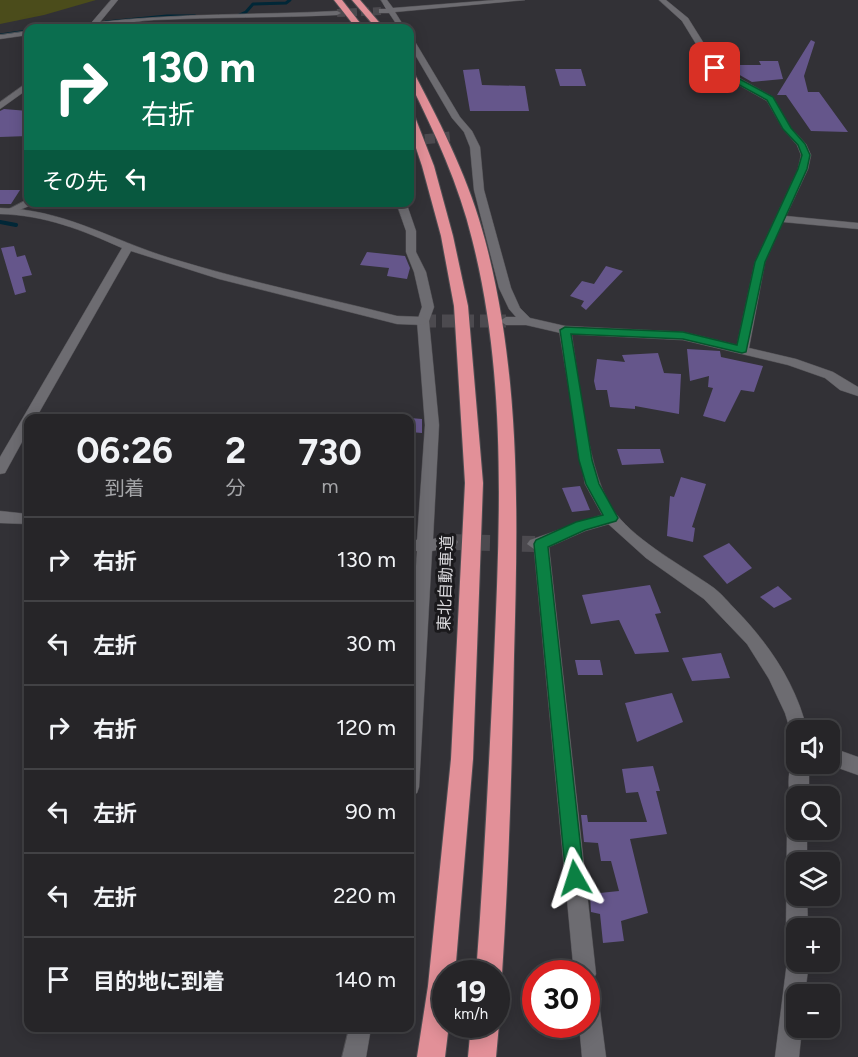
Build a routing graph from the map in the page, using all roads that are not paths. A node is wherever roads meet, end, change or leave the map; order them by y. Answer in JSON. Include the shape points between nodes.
{"nodes":[{"id":1,"x":115,"y":0,"type":"edge"},
{"id":2,"x":338,"y":0,"type":"edge"},
{"id":3,"x":356,"y":0,"type":"edge"},
{"id":4,"x":384,"y":0,"type":"edge"},
{"id":5,"x":522,"y":0,"type":"edge"},
{"id":6,"x":662,"y":0,"type":"edge"},
{"id":7,"x":391,"y":10,"type":"junction"},
{"id":8,"x":381,"y":11,"type":"tunnel mouth"},
{"id":9,"x":337,"y":14,"type":"tunnel mouth"},
{"id":10,"x":95,"y":24,"type":"edge"},
{"id":11,"x":102,"y":24,"type":"edge"},
{"id":12,"x":357,"y":24,"type":"edge"},
{"id":13,"x":377,"y":24,"type":"edge"},
{"id":14,"x":400,"y":24,"type":"edge"},
{"id":15,"x":24,"y":34,"type":"edge"},
{"id":16,"x":0,"y":37,"type":"edge"},
{"id":17,"x":414,"y":47,"type":"edge"},
{"id":18,"x":414,"y":83,"type":"edge"},
{"id":19,"x":24,"y":89,"type":"edge"},
{"id":20,"x":0,"y":106,"type":"edge"},
{"id":21,"x":414,"y":128,"type":"edge"},
{"id":22,"x":468,"y":131,"type":"junction"},
{"id":23,"x":454,"y":136,"type":"tunnel mouth"},
{"id":24,"x":24,"y":204,"type":"edge"},
{"id":25,"x":403,"y":207,"type":"edge"},
{"id":26,"x":6,"y":210,"type":"edge"},
{"id":27,"x":780,"y":219,"type":"junction"},
{"id":28,"x":858,"y":226,"type":"edge"},
{"id":29,"x":128,"y":247,"type":"junction"},
{"id":30,"x":423,"y":321,"type":"junction"},
{"id":31,"x":506,"y":321,"type":"tunnel mouth"},
{"id":32,"x":526,"y":321,"type":"junction"},
{"id":33,"x":565,"y":330,"type":"junction"},
{"id":34,"x":742,"y":350,"type":"junction"},
{"id":35,"x":858,"y":392,"type":"edge"},
{"id":36,"x":32,"y":414,"type":"edge"},
{"id":37,"x":24,"y":428,"type":"edge"},
{"id":38,"x":0,"y":469,"type":"edge"},
{"id":39,"x":0,"y":517,"type":"edge"},
{"id":40,"x":611,"y":518,"type":"junction"},
{"id":41,"x":24,"y":519,"type":"edge"},
{"id":42,"x":450,"y":542,"type":"tunnel mouth"},
{"id":43,"x":418,"y":545,"type":"edge"},
{"id":44,"x":414,"y":666,"type":"edge"},
{"id":45,"x":796,"y":720,"type":"edge"},
{"id":46,"x":840,"y":760,"type":"edge"},
{"id":47,"x":858,"y":766,"type":"edge"},
{"id":48,"x":797,"y":840,"type":"edge"},
{"id":49,"x":797,"y":918,"type":"edge"},
{"id":50,"x":490,"y":960,"type":"edge"},
{"id":51,"x":583,"y":960,"type":"edge"},
{"id":52,"x":797,"y":972,"type":"edge"},
{"id":53,"x":359,"y":1032,"type":"edge"},
{"id":54,"x":483,"y":1038,"type":"edge"},
{"id":55,"x":592,"y":1038,"type":"edge"},
{"id":56,"x":354,"y":1057,"type":"edge"},
{"id":57,"x":431,"y":1057,"type":"edge"},
{"id":58,"x":482,"y":1057,"type":"edge"},
{"id":59,"x":594,"y":1057,"type":"edge"},
{"id":60,"x":787,"y":1057,"type":"edge"}],
"edges":[{"from":1,"to":10,"type":"street"},
{"from":2,"to":12,"type":"highway"},
{"from":3,"to":13,"type":"highway"},
{"from":4,"to":7,"type":"street"},
{"from":5,"to":7,"type":"street"},
{"from":6,"to":27,"type":"street","via":[[685,20],[715,68],[770,99],[787,129],[801,144],[806,155],[803,169]]},
{"from":7,"to":8,"type":"street"},
{"from":7,"to":14,"type":"street"},
{"from":9,"to":11,"type":"street","via":[[153,18]]},
{"from":15,"to":16,"type":"street"},
{"from":17,"to":22,"type":"street","via":[[456,118]]},
{"from":18,"to":50,"type":"highway","via":[[458,175],[479,240],[502,383],[507,471],[506,614]]},
{"from":19,"to":20,"type":"street"},
{"from":21,"to":57,"type":"highway","name":"東北自動車道","via":[[447,236],[461,306],[474,483],[462,759]]},
{"from":22,"to":23,"type":"street"},
{"from":22,"to":32,"type":"street","via":[[475,147],[478,190],[505,288]]},
{"from":24,"to":26,"type":"street"},
{"from":25,"to":30,"type":"street","via":[[411,231],[411,252],[428,307]]},
{"from":26,"to":29,"type":"street","via":[[56,216]]},
{"from":27,"to":28,"type":"street"},
{"from":27,"to":34,"type":"street","via":[[760,262]]},
{"from":29,"to":30,"type":"street","via":[[397,320]]},
{"from":29,"to":36,"type":"street"},
{"from":30,"to":43,"type":"street","via":[[432,425]]},
{"from":31,"to":32,"type":"street"},
{"from":32,"to":33,"type":"street"},
{"from":33,"to":34,"type":"street","via":[[683,336]]},
{"from":33,"to":40,"type":"street","via":[[586,460],[592,484]]},
{"from":34,"to":35,"type":"street","via":[[828,375]]},
{"from":37,"to":38,"type":"street"},
{"from":39,"to":41,"type":"street"},
{"from":40,"to":45,"type":"street","via":[[651,554],[710,594],[753,639],[776,674]]},
{"from":40,"to":51,"type":"street","via":[[538,544]]},
{"from":42,"to":43,"type":"street"},
{"from":43,"to":44,"type":"street"},
{"from":46,"to":47,"type":"street"},
{"from":48,"to":49,"type":"street"},
{"from":52,"to":60,"type":"street"},
{"from":53,"to":56,"type":"street"},
{"from":54,"to":58,"type":"highway"},
{"from":55,"to":59,"type":"street"}]}
